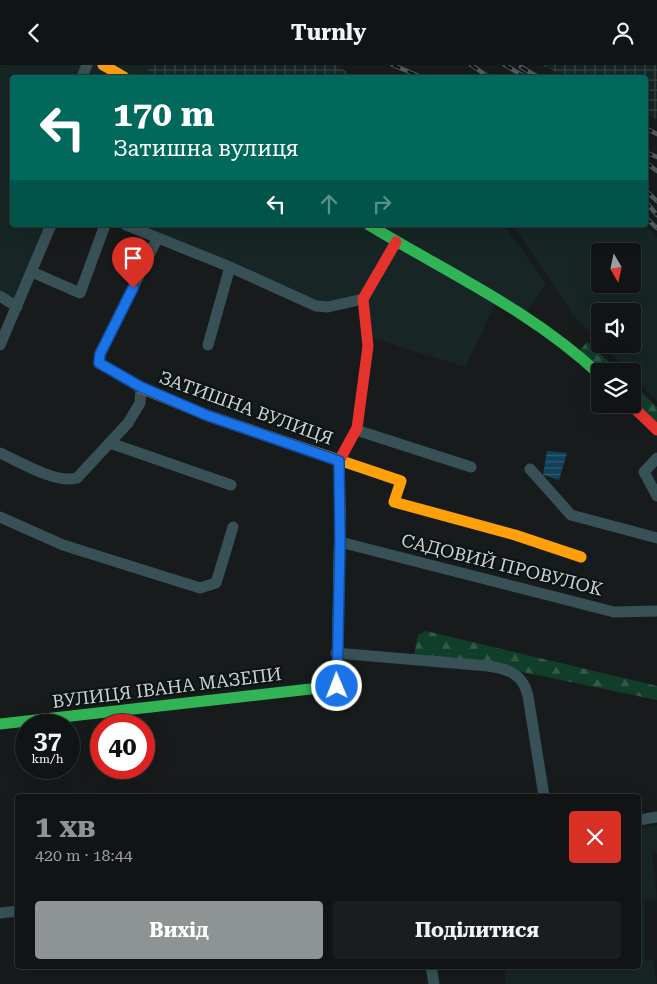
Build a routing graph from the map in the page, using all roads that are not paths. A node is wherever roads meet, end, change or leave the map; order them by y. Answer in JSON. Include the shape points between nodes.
{"nodes":[{"id":1,"x":103,"y":65,"type":"edge"},
{"id":2,"x":120,"y":75,"type":"edge"},
{"id":3,"x":50,"y":227,"type":"edge"},
{"id":4,"x":104,"y":227,"type":"edge"},
{"id":5,"x":130,"y":227,"type":"edge"},
{"id":6,"x":372,"y":227,"type":"edge"},
{"id":7,"x":157,"y":239,"type":"junction"},
{"id":8,"x":396,"y":242,"type":"junction"},
{"id":9,"x":230,"y":267,"type":"junction"},
{"id":10,"x":32,"y":272,"type":"junction"},
{"id":11,"x":0,"y":296,"type":"edge"},
{"id":12,"x":363,"y":299,"type":"junction"},
{"id":13,"x":17,"y":307,"type":"junction"},
{"id":14,"x":0,"y":345,"type":"edge"},
{"id":15,"x":208,"y":345,"type":"dead end"},
{"id":16,"x":591,"y":367,"type":"edge"},
{"id":17,"x":141,"y":387,"type":"junction"},
{"id":18,"x":639,"y":413,"type":"edge"},
{"id":19,"x":657,"y":430,"type":"edge"},
{"id":20,"x":356,"y":431,"type":"junction"},
{"id":21,"x":110,"y":443,"type":"junction"},
{"id":22,"x":0,"y":453,"type":"edge"},
{"id":23,"x":657,"y":459,"type":"edge"},
{"id":24,"x":339,"y":461,"type":"junction"},
{"id":25,"x":471,"y":467,"type":"dead end"},
{"id":26,"x":530,"y":469,"type":"dead end"},
{"id":27,"x":231,"y":485,"type":"dead end"},
{"id":28,"x":657,"y":496,"type":"edge"},
{"id":29,"x":0,"y":517,"type":"edge"},
{"id":30,"x":233,"y":527,"type":"dead end"},
{"id":31,"x":657,"y":537,"type":"edge"},
{"id":32,"x":340,"y":542,"type":"junction"},
{"id":33,"x":581,"y":557,"type":"dead end"},
{"id":34,"x":657,"y":611,"type":"edge"},
{"id":35,"x":336,"y":653,"type":"junction"},
{"id":36,"x":0,"y":724,"type":"edge"},
{"id":37,"x":544,"y":794,"type":"edge"},
{"id":38,"x":657,"y":817,"type":"edge"},
{"id":39,"x":641,"y":820,"type":"edge"},
{"id":40,"x":15,"y":911,"type":"edge"},
{"id":41,"x":0,"y":913,"type":"edge"},
{"id":42,"x":432,"y":969,"type":"edge"},
{"id":43,"x":434,"y":984,"type":"edge"}],
"edges":[{"from":1,"to":2,"type":"street"},
{"from":3,"to":10,"type":"street"},
{"from":4,"to":10,"type":"street","via":[[80,293]]},
{"from":5,"to":7,"type":"street"},
{"from":6,"to":8,"type":"street"},
{"from":7,"to":9,"type":"street"},
{"from":7,"to":17,"type":"street","name":"ЗАТИШНА ВУЛИЦЯ","via":[[100,354],[99,363]]},
{"from":8,"to":12,"type":"street"},
{"from":8,"to":16,"type":"street","via":[[503,301],[562,341]]},
{"from":9,"to":12,"type":"street","via":[[321,307]]},
{"from":9,"to":15,"type":"street"},
{"from":10,"to":13,"type":"street"},
{"from":11,"to":13,"type":"street"},
{"from":12,"to":20,"type":"street","via":[[368,355]]},
{"from":13,"to":14,"type":"street"},
{"from":17,"to":21,"type":"street","name":"ЗАТИШНА ВУЛИЦЯ","via":[[140,403]]},
{"from":17,"to":24,"type":"street","name":"ЗАТИШНА ВУЛИЦЯ","via":[[206,415]]},
{"from":18,"to":19,"type":"street"},
{"from":20,"to":24,"type":"street"},
{"from":20,"to":25,"type":"street"},
{"from":21,"to":22,"type":"street","name":"ЗАТИШНА ВУЛИЦЯ","via":[[77,478],[69,481]]},
{"from":21,"to":27,"type":"street"},
{"from":23,"to":28,"type":"street","via":[[644,472]]},
{"from":24,"to":32,"type":"street"},
{"from":24,"to":33,"type":"street","name":"ЗАТИШНА ВУЛИЦЯ","via":[[401,481],[394,502]]},
{"from":26,"to":31,"type":"street","via":[[571,515]]},
{"from":29,"to":30,"type":"street","via":[[62,545],[200,588],[216,583]]},
{"from":32,"to":34,"type":"street","name":"САДОВИЙ ПРОВУЛОК","via":[[614,612]]},
{"from":32,"to":35,"type":"street"},
{"from":35,"to":36,"type":"street","name":"ВУЛИЦЯ ІВАНА МАЗЕПИ","via":[[337,686]]},
{"from":35,"to":37,"type":"street","via":[[488,666],[517,674],[528,696]]},
{"from":38,"to":39,"type":"street"},
{"from":40,"to":41,"type":"street"},
{"from":42,"to":43,"type":"street"}]}
